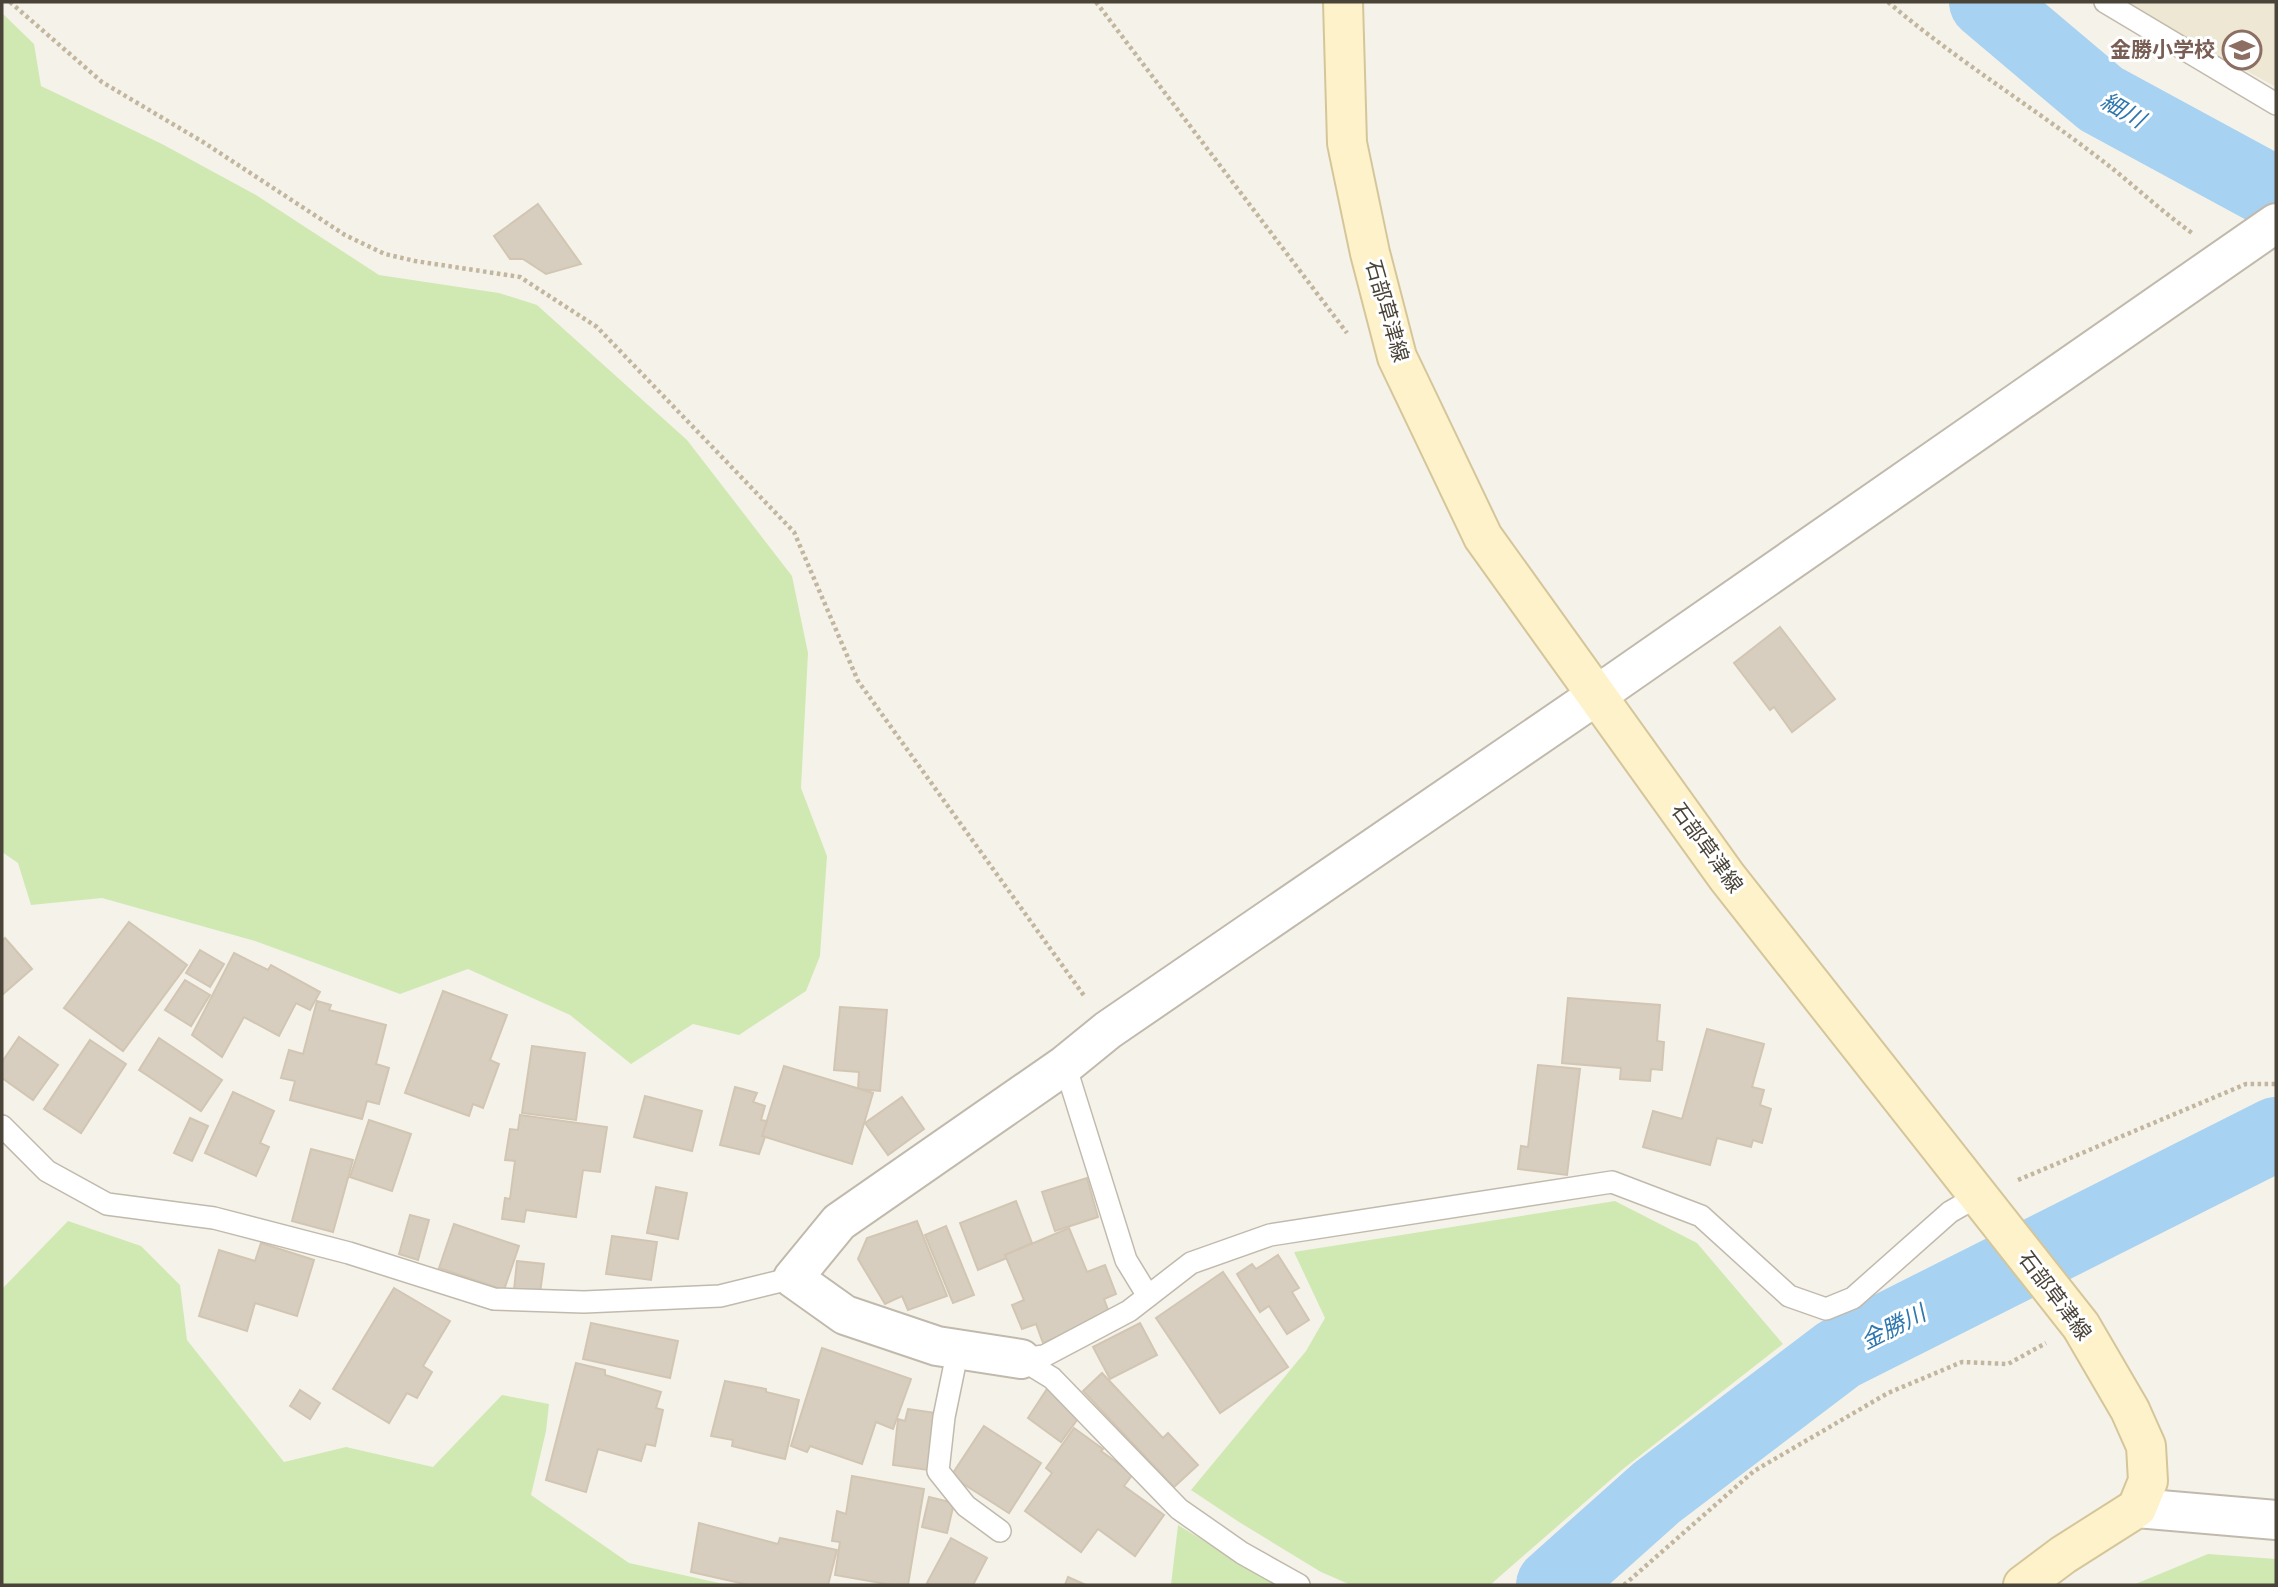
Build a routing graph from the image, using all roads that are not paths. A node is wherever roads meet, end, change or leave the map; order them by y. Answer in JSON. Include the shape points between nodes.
{"nodes":[{"id":1,"x":1343,"y":2,"type":"edge"},
{"id":2,"x":2105,"y":2,"type":"edge"},
{"id":3,"x":2276,"y":104,"type":"edge"},
{"id":4,"x":2276,"y":223,"type":"edge"},
{"id":5,"x":1597,"y":695,"type":"junction"},
{"id":6,"x":1065,"y":1065,"type":"junction"},
{"id":7,"x":2,"y":1126,"type":"edge"},
{"id":8,"x":1985,"y":1205,"type":"junction"},
{"id":9,"x":793,"y":1278,"type":"junction"},
{"id":10,"x":1148,"y":1296,"type":"junction"},
{"id":11,"x":958,"y":1349,"type":"junction"},
{"id":12,"x":1021,"y":1359,"type":"junction"},
{"id":13,"x":2137,"y":1508,"type":"junction"},
{"id":14,"x":2276,"y":1520,"type":"edge"},
{"id":15,"x":1000,"y":1531,"type":"dead end"},
{"id":16,"x":1299,"y":1585,"type":"edge"},
{"id":17,"x":2023,"y":1585,"type":"edge"}],
"edges":[{"from":1,"to":5,"type":"main road","name":"石部草津線","via":[[1347,143],[1398,357],[1483,537]]},
{"from":2,"to":3,"type":"lane"},
{"from":4,"to":5,"type":"street"},
{"from":5,"to":6,"type":"street","via":[[1108,1030]]},
{"from":5,"to":8,"type":"main road","name":"石部草津線","via":[[1727,877]]},
{"from":6,"to":9,"type":"street","via":[[839,1223]]},
{"from":6,"to":10,"type":"lane","via":[[1126,1260]]},
{"from":7,"to":9,"type":"lane","via":[[47,1171],[107,1204],[214,1218],[349,1253],[494,1299],[584,1302],[720,1296]]},
{"from":8,"to":10,"type":"lane","via":[[1950,1212],[1853,1298],[1826,1309],[1789,1296],[1701,1216],[1612,1182],[1270,1235],[1191,1263]]},
{"from":8,"to":13,"type":"main road","name":"石部草津線","via":[[2081,1326],[2130,1410],[2146,1446],[2148,1481]]},
{"from":9,"to":11,"type":"street","via":[[845,1315]]},
{"from":10,"to":12,"type":"lane","via":[[1044,1356]]},
{"from":11,"to":12,"type":"street"},
{"from":11,"to":15,"type":"lane","via":[[938,1471],[966,1506]]},
{"from":12,"to":16,"type":"lane","via":[[1052,1378],[1179,1509]]},
{"from":13,"to":14,"type":"street"},
{"from":13,"to":17,"type":"main road"}]}
